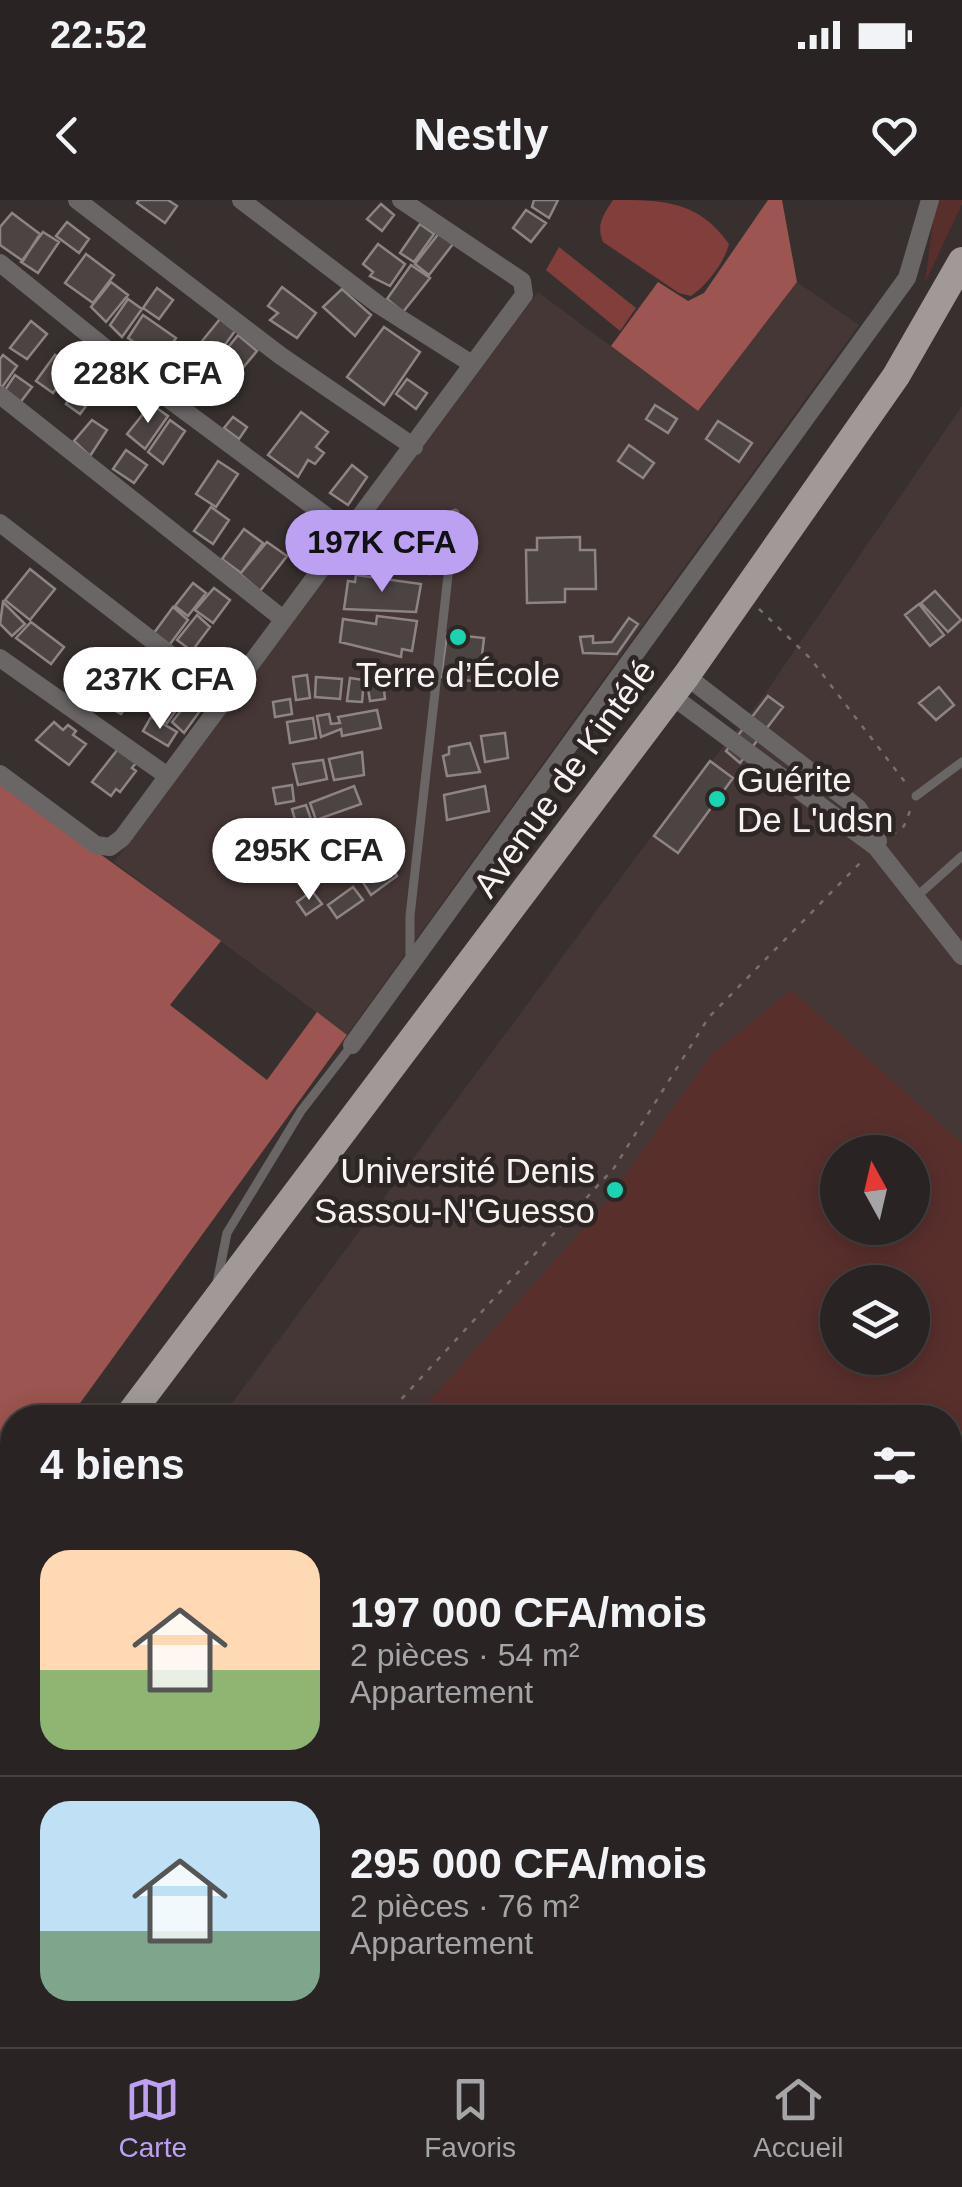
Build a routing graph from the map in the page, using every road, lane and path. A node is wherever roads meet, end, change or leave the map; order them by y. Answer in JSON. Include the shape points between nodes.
{"nodes":[{"id":1,"x":76,"y":200,"type":"edge"},
{"id":2,"x":241,"y":200,"type":"edge"},
{"id":3,"x":400,"y":200,"type":"edge"},
{"id":4,"x":930,"y":200,"type":"edge"},
{"id":5,"x":962,"y":260,"type":"edge"},
{"id":6,"x":0,"y":263,"type":"edge"},
{"id":7,"x":472,"y":364,"type":"junction"},
{"id":8,"x":0,"y":394,"type":"edge"},
{"id":9,"x":414,"y":447,"type":"junction"},
{"id":10,"x":455,"y":513,"type":"dead end"},
{"id":11,"x":0,"y":522,"type":"edge"},
{"id":12,"x":350,"y":533,"type":"junction"},
{"id":13,"x":744,"y":594,"type":"junction"},
{"id":14,"x":283,"y":620,"type":"junction"},
{"id":15,"x":0,"y":658,"type":"edge"},
{"id":16,"x":685,"y":690,"type":"junction"},
{"id":17,"x":224,"y":696,"type":"junction"},
{"id":18,"x":962,"y":762,"type":"edge"},
{"id":19,"x":0,"y":774,"type":"edge"},
{"id":20,"x":166,"y":775,"type":"junction"},
{"id":21,"x":916,"y":796,"type":"junction"},
{"id":22,"x":876,"y":848,"type":"junction"},
{"id":23,"x":962,"y":856,"type":"edge"},
{"id":24,"x":914,"y":899,"type":"junction"},
{"id":25,"x":962,"y":956,"type":"edge"},
{"id":26,"x":410,"y":966,"type":"junction"},
{"id":27,"x":352,"y":1045,"type":"joint"},
{"id":28,"x":214,"y":1300,"type":"junction"},
{"id":29,"x":137,"y":1405,"type":"edge"},
{"id":30,"x":396,"y":1405,"type":"edge"}],
"edges":[{"from":1,"to":9,"type":"street"},
{"from":2,"to":7,"type":"street","via":[[379,305]]},
{"from":3,"to":7,"type":"street","via":[[524,285],[524,295]]},
{"from":4,"to":26,"type":"street","via":[[906,278]]},
{"from":5,"to":13,"type":"main road","name":"Avenue de Kintélé","via":[[896,376]]},
{"from":6,"to":12,"type":"street"},
{"from":7,"to":9,"type":"street"},
{"from":8,"to":14,"type":"street"},
{"from":9,"to":12,"type":"street"},
{"from":10,"to":26,"type":"lane"},
{"from":11,"to":17,"type":"street"},
{"from":12,"to":14,"type":"street"},
{"from":13,"to":16,"type":"main road","name":"Avenue de Kintélé"},
{"from":13,"to":21,"type":"path","via":[[810,658]]},
{"from":14,"to":17,"type":"street"},
{"from":15,"to":20,"type":"street"},
{"from":16,"to":22,"type":"street"},
{"from":16,"to":28,"type":"main road","name":"Avenue de Kintélé"},
{"from":17,"to":20,"type":"street"},
{"from":18,"to":21,"type":"lane"},
{"from":19,"to":20,"type":"street","via":[[96,845],[110,847]]},
{"from":21,"to":22,"type":"path","via":[[904,826]]},
{"from":22,"to":24,"type":"street"},
{"from":22,"to":30,"type":"path","via":[[709,1017],[614,1168]]},
{"from":23,"to":24,"type":"lane"},
{"from":24,"to":25,"type":"street"},
{"from":26,"to":27,"type":"street"},
{"from":27,"to":28,"type":"lane","via":[[302,1111],[227,1233]]},
{"from":28,"to":29,"type":"main road","name":"Avenue de Kintélé"}]}
